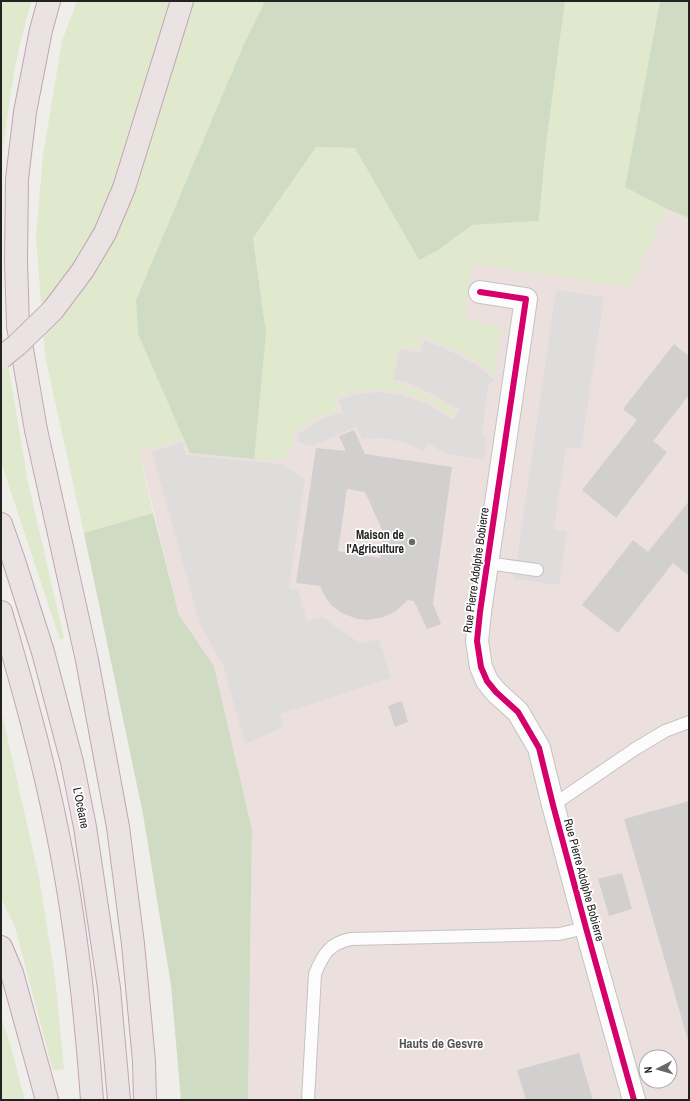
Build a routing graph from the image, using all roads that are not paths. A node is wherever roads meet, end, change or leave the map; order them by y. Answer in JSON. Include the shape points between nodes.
{"nodes":[{"id":1,"x":49,"y":1,"type":"edge"},
{"id":2,"x":182,"y":1,"type":"edge"},
{"id":3,"x":480,"y":292,"type":"dead end"},
{"id":4,"x":1,"y":358,"type":"edge"},
{"id":5,"x":1,"y":524,"type":"edge"},
{"id":6,"x":487,"y":563,"type":"junction"},
{"id":7,"x":537,"y":570,"type":"dead end"},
{"id":8,"x":1,"y":612,"type":"edge"},
{"id":9,"x":689,"y":722,"type":"edge"},
{"id":10,"x":553,"y":805,"type":"junction"},
{"id":11,"x":586,"y":928,"type":"junction"},
{"id":12,"x":1,"y":947,"type":"edge"},
{"id":13,"x":47,"y":1100,"type":"edge"},
{"id":14,"x":92,"y":1100,"type":"edge"},
{"id":15,"x":119,"y":1100,"type":"edge"},
{"id":16,"x":145,"y":1100,"type":"edge"},
{"id":17,"x":308,"y":1100,"type":"edge"},
{"id":18,"x":634,"y":1100,"type":"edge"}],
"edges":[{"from":1,"to":16,"type":"highway","via":[[25,112],[17,179],[18,326],[36,430],[87,660],[118,827],[134,952]]},
{"from":2,"to":4,"type":"highway","bridge":true,"via":[[124,188],[104,233],[83,270],[53,310]]},
{"from":3,"to":6,"type":"street","name":"Rue Pierre Adolphe Bobierre","via":[[526,299]]},
{"from":5,"to":15,"type":"highway","name":"L’Océane","via":[[43,652],[85,827],[109,988]]},
{"from":6,"to":7,"type":"lane"},
{"from":6,"to":10,"type":"street","name":"Rue Pierre Adolphe Bobierre","via":[[477,641],[481,667],[487,681],[496,692],[518,712],[539,748]]},
{"from":8,"to":14,"type":"highway","via":[[31,716],[62,851],[81,974]]},
{"from":9,"to":10,"type":"lane","via":[[665,731],[635,748]]},
{"from":10,"to":11,"type":"street","name":"Rue Pierre Adolphe Bobierre"},
{"from":11,"to":17,"type":"lane","via":[[559,934],[341,941],[330,948],[321,959],[315,974]]},
{"from":11,"to":18,"type":"street","name":"Rue Pierre Adolphe Bobierre"},
{"from":12,"to":13,"type":"highway","via":[[12,973]]}]}
